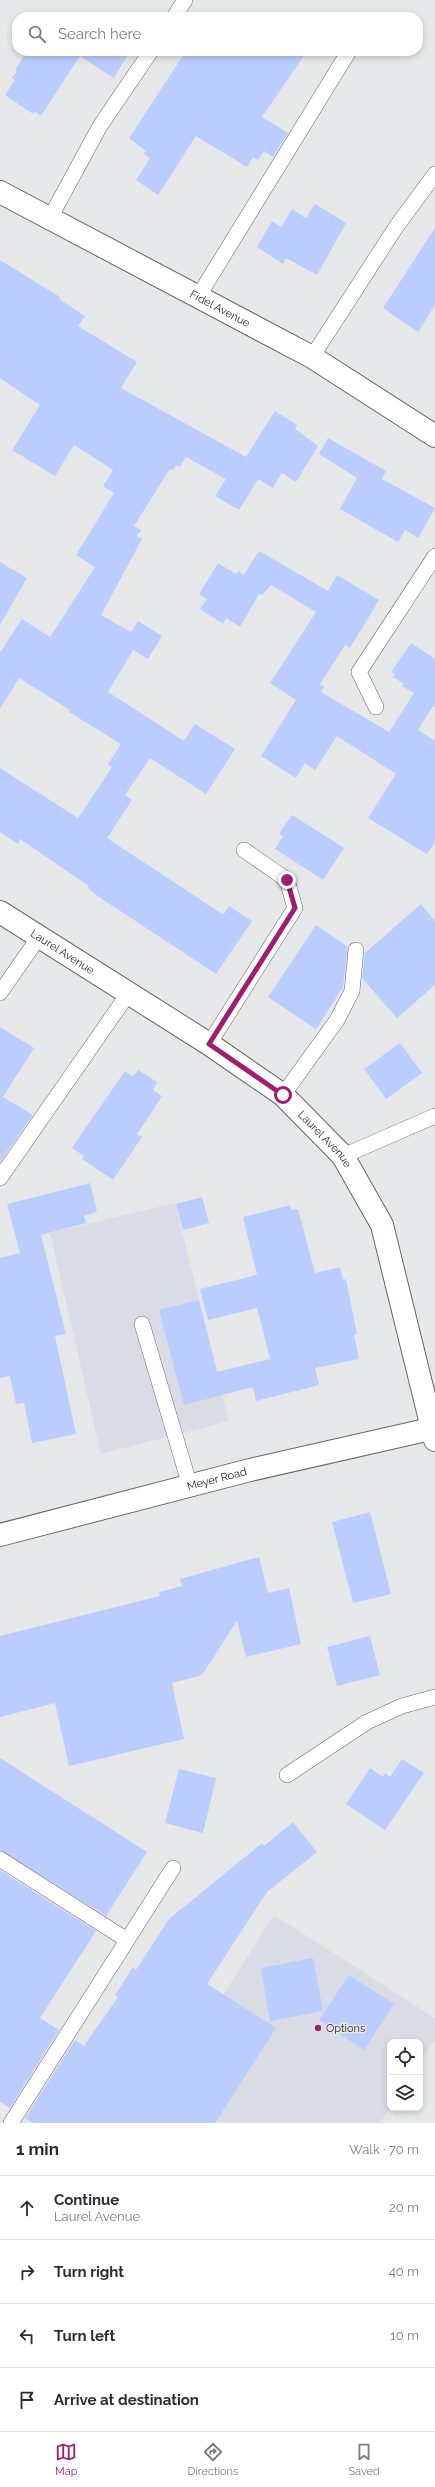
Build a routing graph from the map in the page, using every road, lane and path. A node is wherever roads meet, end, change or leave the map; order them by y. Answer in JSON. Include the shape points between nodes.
{"nodes":[{"id":1,"x":185,"y":0,"type":"edge"},
{"id":2,"x":177,"y":12,"type":"edge"},
{"id":3,"x":148,"y":56,"type":"edge"},
{"id":4,"x":346,"y":56,"type":"edge"},
{"id":5,"x":435,"y":174,"type":"edge"},
{"id":6,"x":0,"y":192,"type":"edge"},
{"id":7,"x":50,"y":218,"type":"junction"},
{"id":8,"x":198,"y":297,"type":"junction"},
{"id":9,"x":312,"y":357,"type":"junction"},
{"id":10,"x":435,"y":436,"type":"edge"},
{"id":11,"x":435,"y":556,"type":"edge"},
{"id":12,"x":376,"y":707,"type":"dead end"},
{"id":13,"x":244,"y":850,"type":"dead end"},
{"id":14,"x":0,"y":912,"type":"edge"},
{"id":15,"x":38,"y":937,"type":"junction"},
{"id":16,"x":356,"y":950,"type":"dead end"},
{"id":17,"x":0,"y":993,"type":"edge"},
{"id":18,"x":128,"y":994,"type":"junction"},
{"id":19,"x":209,"y":1044,"type":"junction"},
{"id":20,"x":283,"y":1095,"type":"junction"},
{"id":21,"x":435,"y":1116,"type":"edge"},
{"id":22,"x":343,"y":1156,"type":"junction"},
{"id":23,"x":0,"y":1178,"type":"edge"},
{"id":24,"x":142,"y":1324,"type":"dead end"},
{"id":25,"x":434,"y":1433,"type":"edge"},
{"id":26,"x":190,"y":1486,"type":"junction"},
{"id":27,"x":0,"y":1535,"type":"edge"},
{"id":28,"x":435,"y":1697,"type":"edge"},
{"id":29,"x":287,"y":1775,"type":"dead end"},
{"id":30,"x":0,"y":1859,"type":"edge"},
{"id":31,"x":173,"y":1868,"type":"dead end"},
{"id":32,"x":127,"y":1940,"type":"junction"},
{"id":33,"x":10,"y":2123,"type":"edge"}],
"edges":[{"from":1,"to":2,"type":"lane"},
{"from":3,"to":7,"type":"lane","via":[[100,126]]},
{"from":4,"to":8,"type":"lane"},
{"from":5,"to":9,"type":"lane","via":[[396,227]]},
{"from":6,"to":7,"type":"street","name":"Fidel Avenue"},
{"from":7,"to":8,"type":"street","name":"Fidel Avenue"},
{"from":8,"to":9,"type":"street","name":"Fidel Avenue"},
{"from":9,"to":10,"type":"street","name":"Fidel Avenue"},
{"from":11,"to":12,"type":"lane","via":[[359,672]]},
{"from":13,"to":19,"type":"lane","via":[[287,880],[295,908]]},
{"from":14,"to":15,"type":"street","name":"Laurel Avenue"},
{"from":15,"to":17,"type":"lane"},
{"from":15,"to":18,"type":"street","name":"Laurel Avenue"},
{"from":16,"to":20,"type":"lane","via":[[352,991],[336,1020]]},
{"from":18,"to":19,"type":"street","name":"Laurel Avenue"},
{"from":18,"to":23,"type":"lane"},
{"from":19,"to":20,"type":"street","name":"Laurel Avenue"},
{"from":20,"to":22,"type":"street","name":"Laurel Avenue"},
{"from":21,"to":22,"type":"lane"},
{"from":22,"to":25,"type":"street","name":"Laurel Avenue","via":[[382,1225]]},
{"from":24,"to":26,"type":"lane"},
{"from":25,"to":26,"type":"street","name":"Meyer Road","via":[[250,1470]]},
{"from":26,"to":27,"type":"street","name":"Meyer Road"},
{"from":28,"to":29,"type":"lane","via":[[402,1706],[367,1722]]},
{"from":30,"to":32,"type":"lane"},
{"from":31,"to":32,"type":"lane"},
{"from":32,"to":33,"type":"lane"}]}
